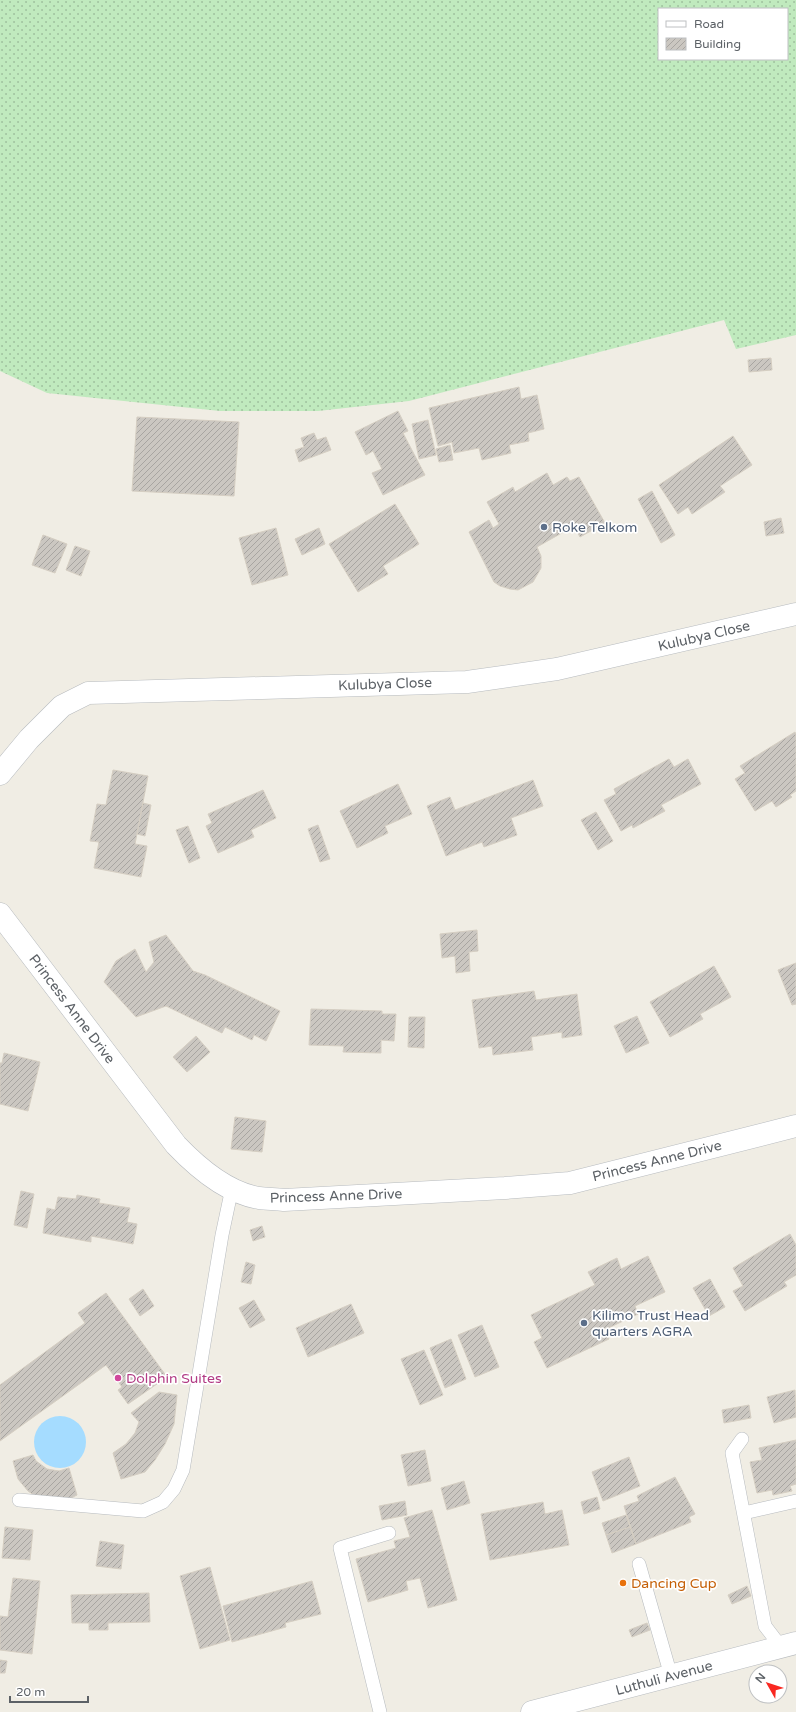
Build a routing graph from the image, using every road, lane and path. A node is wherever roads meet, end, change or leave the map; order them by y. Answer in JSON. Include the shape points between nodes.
{"nodes":[{"id":1,"x":796,"y":614,"type":"edge"},
{"id":2,"x":0,"y":774,"type":"edge"},
{"id":3,"x":0,"y":914,"type":"edge"},
{"id":4,"x":796,"y":1126,"type":"edge"},
{"id":5,"x":232,"y":1188,"type":"junction"},
{"id":6,"x":742,"y":1439,"type":"dead end"},
{"id":7,"x":19,"y":1500,"type":"dead end"},
{"id":8,"x":796,"y":1501,"type":"edge"},
{"id":9,"x":744,"y":1513,"type":"junction"},
{"id":10,"x":389,"y":1533,"type":"dead end"},
{"id":11,"x":639,"y":1564,"type":"dead end"},
{"id":12,"x":789,"y":1645,"type":"edge"},
{"id":13,"x":671,"y":1676,"type":"junction"},
{"id":14,"x":380,"y":1712,"type":"edge"},
{"id":15,"x":532,"y":1712,"type":"edge"}],
"edges":[{"from":1,"to":2,"type":"street","name":"Kulubya Close","via":[[557,669],[467,682],[88,693],[62,706],[29,739]]},
{"from":3,"to":5,"type":"street","name":"Princess Anne Drive","via":[[176,1145],[194,1164]]},
{"from":4,"to":5,"type":"street","name":"Princess Anne Drive","via":[[570,1183],[284,1200],[258,1198]]},
{"from":5,"to":7,"type":"lane","via":[[183,1470],[174,1489],[163,1502],[143,1511]]},
{"from":6,"to":9,"type":"lane","via":[[732,1453]]},
{"from":8,"to":9,"type":"lane"},
{"from":9,"to":12,"type":"lane","via":[[765,1626]]},
{"from":10,"to":14,"type":"lane","via":[[340,1548]]},
{"from":11,"to":13,"type":"lane"},
{"from":12,"to":13,"type":"street","name":"Luthuli Avenue"},
{"from":13,"to":15,"type":"street","name":"Luthuli Avenue"}]}
